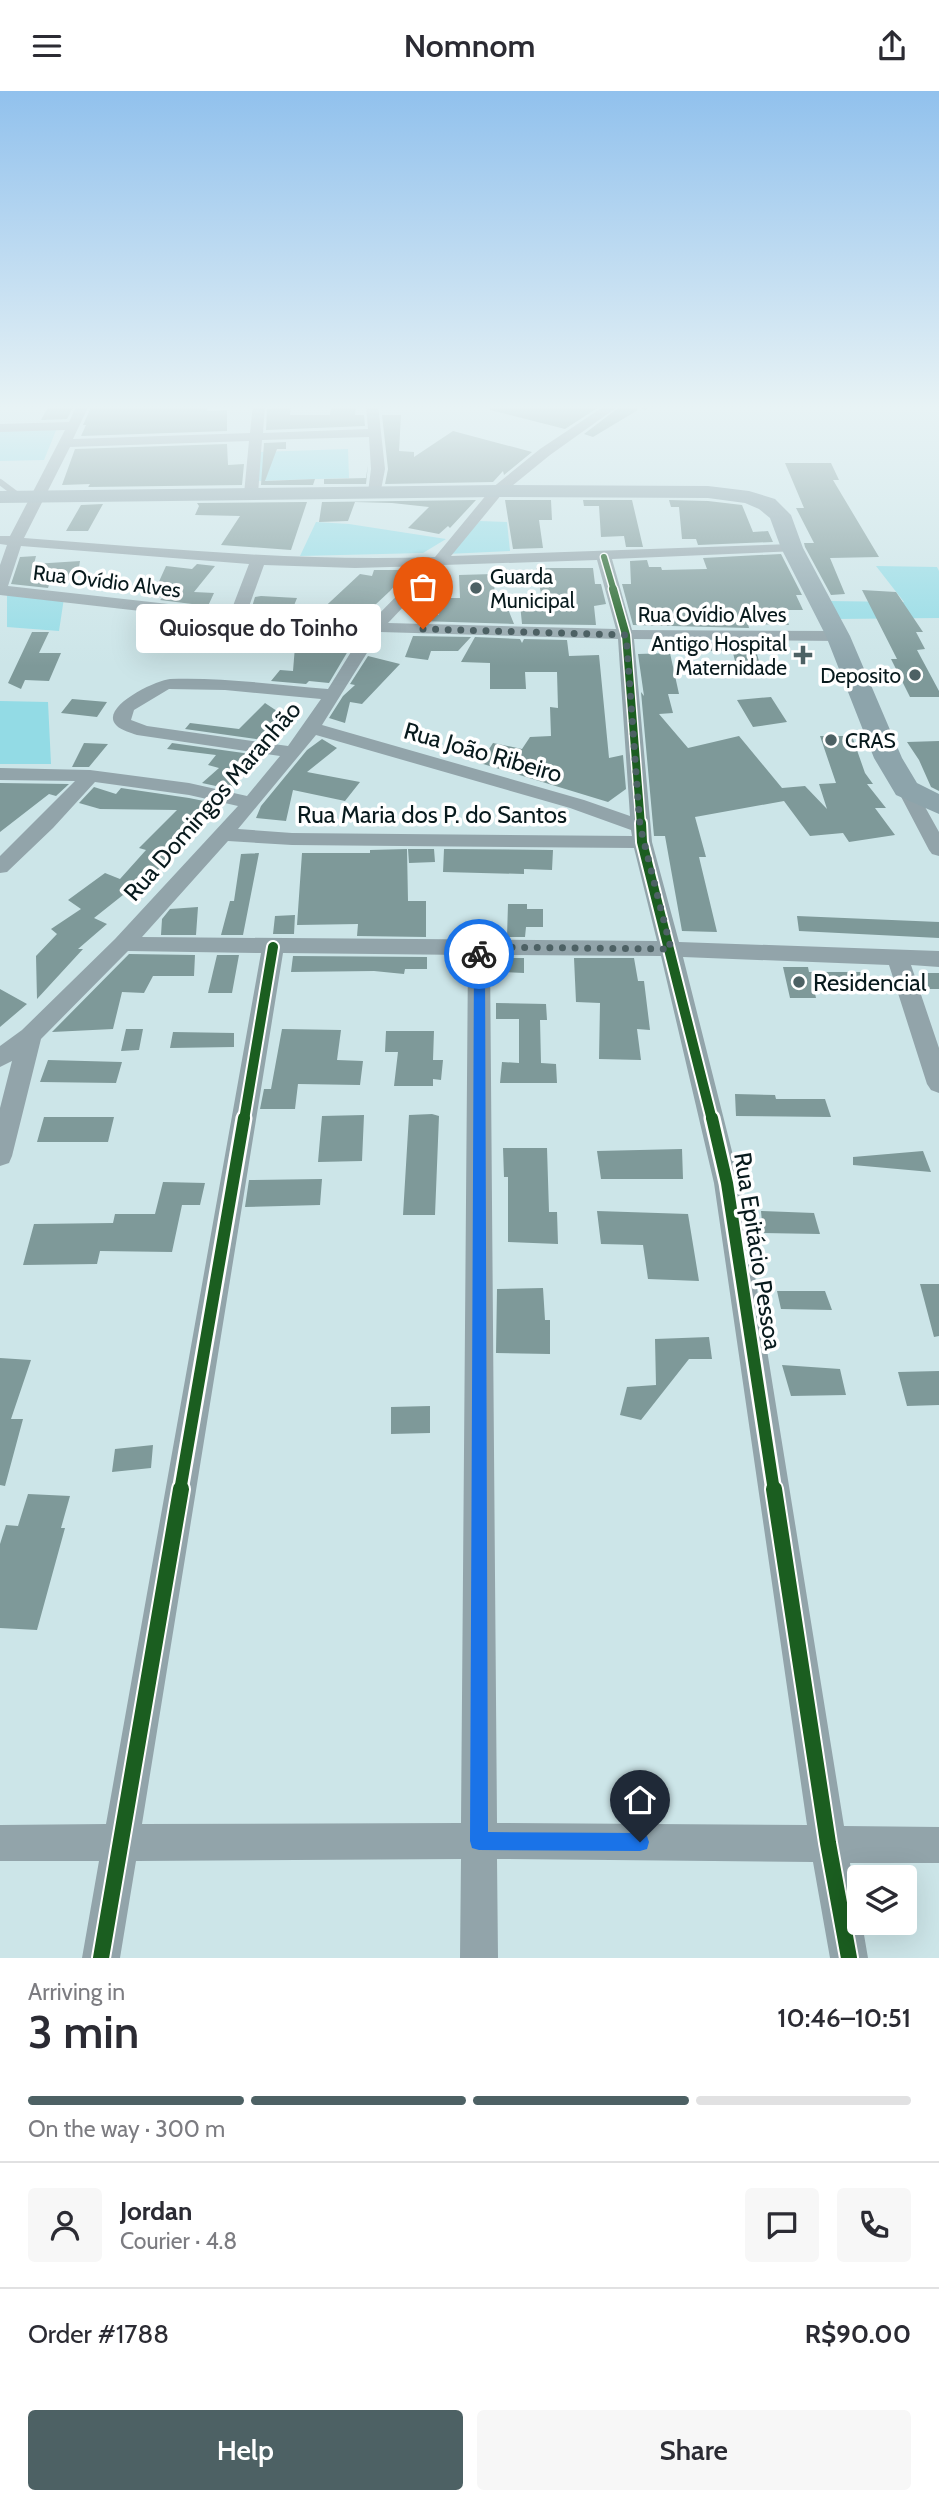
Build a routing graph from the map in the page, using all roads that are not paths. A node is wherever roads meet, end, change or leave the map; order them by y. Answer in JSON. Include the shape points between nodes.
{"nodes":[{"id":1,"x":359,"y":492,"type":"edge"},
{"id":2,"x":496,"y":492,"type":"edge"},
{"id":3,"x":709,"y":492,"type":"edge"},
{"id":4,"x":251,"y":493,"type":"joint"},
{"id":5,"x":20,"y":496,"type":"edge"},
{"id":6,"x":7,"y":541,"type":"edge"},
{"id":7,"x":792,"y":548,"type":"junction"},
{"id":8,"x":604,"y":557,"type":"junction"},
{"id":9,"x":258,"y":560,"type":"junction"},
{"id":10,"x":438,"y":562,"type":"junction"},
{"id":11,"x":0,"y":590,"type":"edge"},
{"id":12,"x":237,"y":617,"type":"junction"},
{"id":13,"x":374,"y":627,"type":"junction"},
{"id":14,"x":626,"y":635,"type":"junction"},
{"id":15,"x":838,"y":636,"type":"junction"},
{"id":16,"x":334,"y":695,"type":"junction"},
{"id":17,"x":312,"y":728,"type":"junction"},
{"id":18,"x":293,"y":753,"type":"junction"},
{"id":19,"x":0,"y":775,"type":"edge"},
{"id":20,"x":90,"y":775,"type":"junction"},
{"id":21,"x":906,"y":789,"type":"junction"},
{"id":22,"x":251,"y":803,"type":"junction"},
{"id":23,"x":939,"y":805,"type":"edge"},
{"id":24,"x":222,"y":834,"type":"junction"},
{"id":25,"x":641,"y":834,"type":"junction"},
{"id":26,"x":939,"y":850,"type":"edge"},
{"id":27,"x":0,"y":867,"type":"edge"},
{"id":28,"x":123,"y":944,"type":"junction"},
{"id":29,"x":273,"y":947,"type":"junction"},
{"id":30,"x":479,"y":947,"type":"junction"},
{"id":31,"x":671,"y":949,"type":"junction"},
{"id":32,"x":898,"y":958,"type":"junction"},
{"id":33,"x":939,"y":959,"type":"edge"},
{"id":34,"x":30,"y":1036,"type":"junction"},
{"id":35,"x":0,"y":1058,"type":"edge"},
{"id":36,"x":939,"y":1084,"type":"edge"},
{"id":37,"x":0,"y":1156,"type":"edge"},
{"id":38,"x":479,"y":1841,"type":"junction"},
{"id":39,"x":0,"y":1843,"type":"edge"},
{"id":40,"x":828,"y":1843,"type":"junction"},
{"id":41,"x":121,"y":1844,"type":"junction"},
{"id":42,"x":939,"y":1845,"type":"edge"},
{"id":43,"x":101,"y":1958,"type":"edge"},
{"id":44,"x":479,"y":1958,"type":"edge"},
{"id":45,"x":849,"y":1958,"type":"edge"}],
"edges":[{"from":1,"to":4,"type":"main road"},
{"from":2,"to":10,"type":"street","name":"Rua Domingos Maranhão"},
{"from":3,"to":7,"type":"main road","via":[[748,497],[767,505],[780,515]]},
{"from":4,"to":5,"type":"main road"},
{"from":5,"to":6,"type":"street"},
{"from":6,"to":9,"type":"street"},
{"from":6,"to":11,"type":"street"},
{"from":7,"to":8,"type":"street"},
{"from":7,"to":15,"type":"main road"},
{"from":8,"to":10,"type":"street"},
{"from":8,"to":14,"type":"street","name":"Rua Epitácio Pessoa"},
{"from":9,"to":10,"type":"street"},
{"from":9,"to":12,"type":"street"},
{"from":10,"to":13,"type":"street","name":"Rua Domingos Maranhão"},
{"from":11,"to":12,"type":"street","name":"Rua Ovídio Alves"},
{"from":12,"to":13,"type":"street","name":"Rua Ovídio Alves"},
{"from":13,"to":14,"type":"street","name":"Rua Ovídio Alves"},
{"from":13,"to":16,"type":"street","name":"Rua Domingos Maranhão"},
{"from":14,"to":15,"type":"street","name":"Rua Ovídio Alves"},
{"from":14,"to":25,"type":"street","name":"Rua Epitácio Pessoa"},
{"from":15,"to":21,"type":"main road","via":[[888,758]]},
{"from":16,"to":17,"type":"street","name":"Rua Domingos Maranhão"},
{"from":16,"to":18,"type":"street","via":[[167,684],[153,689],[122,715],[123,723],[143,730]]},
{"from":17,"to":18,"type":"street","name":"Rua Domingos Maranhão"},
{"from":17,"to":25,"type":"street","name":"Rua João Ribeiro","via":[[578,804]]},
{"from":18,"to":22,"type":"street","name":"Rua Domingos Maranhão"},
{"from":19,"to":20,"type":"street"},
{"from":20,"to":22,"type":"street"},
{"from":20,"to":27,"type":"street"},
{"from":21,"to":23,"type":"main road"},
{"from":21,"to":26,"type":"street"},
{"from":22,"to":24,"type":"street","name":"Rua Domingos Maranhão"},
{"from":24,"to":25,"type":"street","name":"Rua Maria dos P. do Santos","via":[[292,839]]},
{"from":24,"to":28,"type":"street","name":"Rua Domingos Maranhão"},
{"from":25,"to":31,"type":"street","name":"Rua Epitácio Pessoa"},
{"from":28,"to":29,"type":"street"},
{"from":28,"to":34,"type":"street","name":"Rua Domingos Maranhão"},
{"from":29,"to":30,"type":"street"},
{"from":29,"to":41,"type":"street"},
{"from":30,"to":31,"type":"street"},
{"from":30,"to":38,"type":"street"},
{"from":31,"to":32,"type":"street"},
{"from":31,"to":40,"type":"street","name":"Rua Epitácio Pessoa","via":[[727,1183]]},
{"from":32,"to":33,"type":"street"},
{"from":32,"to":36,"type":"street"},
{"from":34,"to":35,"type":"street","name":"Rua Domingos Maranhão"},
{"from":34,"to":37,"type":"street"},
{"from":38,"to":40,"type":"street"},
{"from":38,"to":41,"type":"street"},
{"from":38,"to":44,"type":"street"},
{"from":39,"to":41,"type":"street"},
{"from":40,"to":42,"type":"street"},
{"from":40,"to":45,"type":"street","name":"Rua Epitácio Pessoa"},
{"from":41,"to":43,"type":"street"}]}
